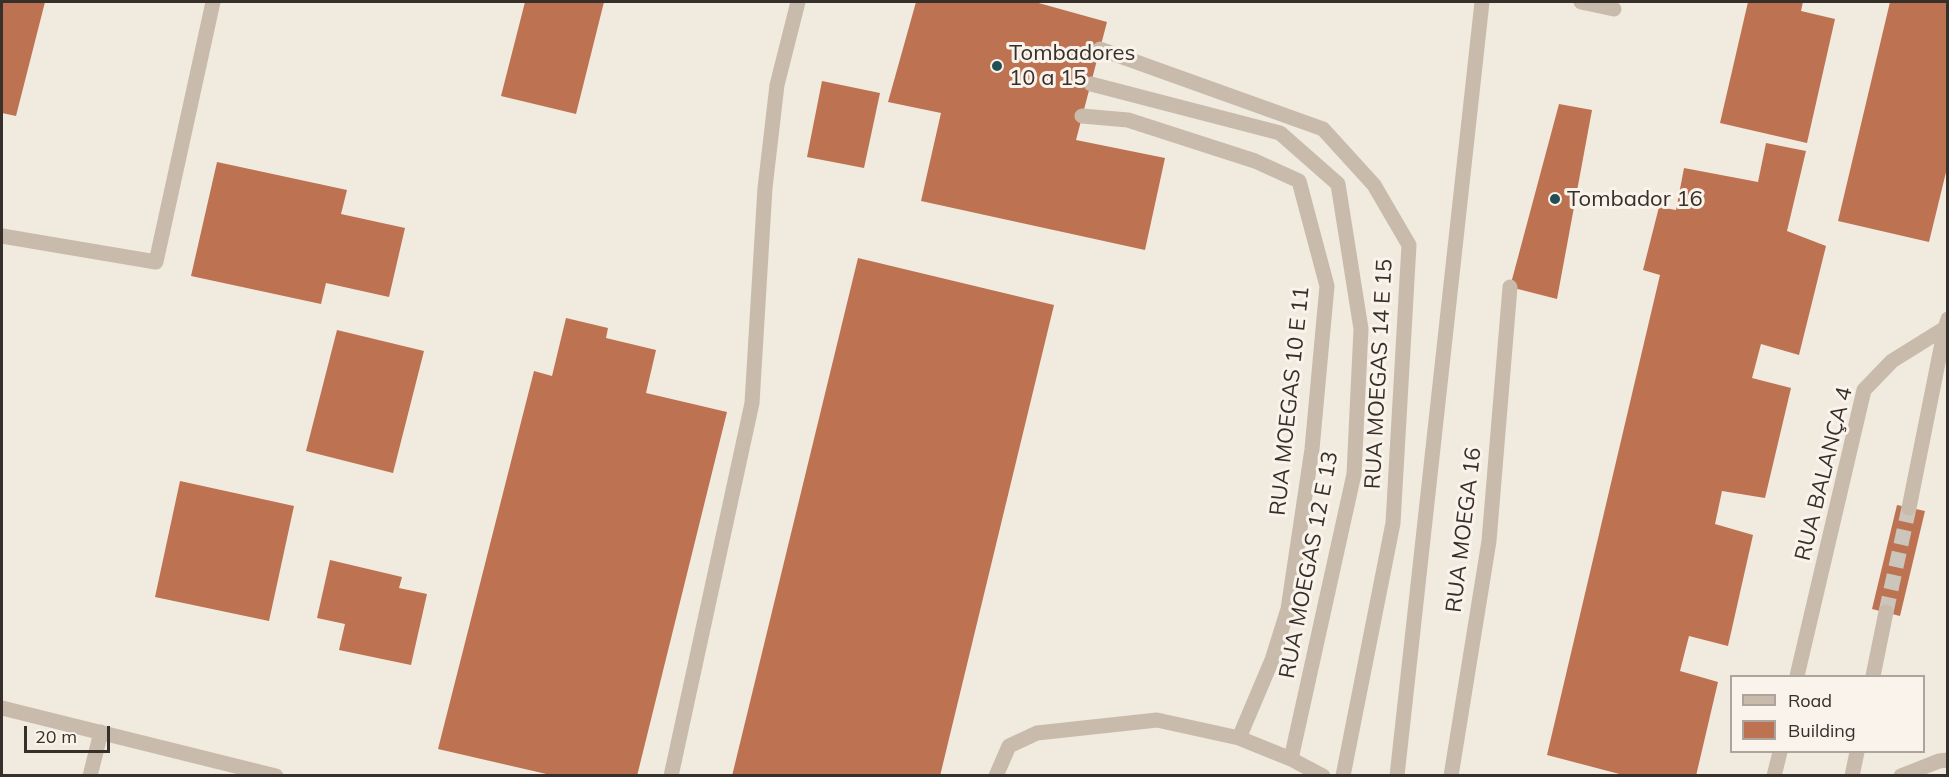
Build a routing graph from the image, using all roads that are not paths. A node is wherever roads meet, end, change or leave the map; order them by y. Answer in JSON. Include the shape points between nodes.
{"nodes":[{"id":1,"x":213,"y":2,"type":"edge"},
{"id":2,"x":798,"y":2,"type":"edge"},
{"id":3,"x":1482,"y":2,"type":"edge"},
{"id":4,"x":1581,"y":2,"type":"edge"},
{"id":5,"x":1614,"y":9,"type":"dead end"},
{"id":6,"x":1100,"y":49,"type":"dead end"},
{"id":7,"x":1091,"y":84,"type":"dead end"},
{"id":8,"x":1082,"y":116,"type":"dead end"},
{"id":9,"x":2,"y":237,"type":"edge"},
{"id":10,"x":1510,"y":287,"type":"dead end"},
{"id":11,"x":1946,"y":323,"type":"edge"},
{"id":12,"x":1909,"y":508,"type":"tunnel mouth"},
{"id":13,"x":1886,"y":612,"type":"tunnel mouth"},
{"id":14,"x":1797,"y":675,"type":"edge"},
{"id":15,"x":1873,"y":675,"type":"edge"},
{"id":16,"x":2,"y":708,"type":"edge"},
{"id":17,"x":101,"y":732,"type":"junction"},
{"id":18,"x":1239,"y":738,"type":"junction"},
{"id":19,"x":1780,"y":753,"type":"edge"},
{"id":20,"x":1857,"y":753,"type":"edge"},
{"id":21,"x":1291,"y":759,"type":"junction"},
{"id":22,"x":1947,"y":760,"type":"edge"},
{"id":23,"x":90,"y":776,"type":"edge"},
{"id":24,"x":276,"y":776,"type":"edge"},
{"id":25,"x":671,"y":776,"type":"edge"},
{"id":26,"x":996,"y":776,"type":"edge"},
{"id":27,"x":1323,"y":776,"type":"edge"},
{"id":28,"x":1343,"y":776,"type":"edge"},
{"id":29,"x":1397,"y":776,"type":"edge"},
{"id":30,"x":1451,"y":776,"type":"edge"},
{"id":31,"x":1774,"y":776,"type":"edge"},
{"id":32,"x":1852,"y":776,"type":"edge"},
{"id":33,"x":1901,"y":776,"type":"edge"}],
"edges":[{"from":1,"to":9,"type":"street","via":[[156,262]]},
{"from":2,"to":25,"type":"street","via":[[777,85],[765,188],[752,403]]},
{"from":3,"to":29,"type":"street"},
{"from":4,"to":5,"type":"street"},
{"from":6,"to":28,"type":"street","name":"RUA MOEGAS 14 E 15","via":[[1323,129],[1374,185],[1409,246],[1394,523]]},
{"from":7,"to":21,"type":"street","name":"RUA MOEGAS 12 E 13","via":[[1280,133],[1338,184],[1360,329],[1354,474]]},
{"from":8,"to":18,"type":"street","name":"RUA MOEGAS 10 E 11","via":[[1128,120],[1255,161],[1299,181],[1327,286],[1312,449],[1288,609],[1272,660]]},
{"from":10,"to":30,"type":"street","name":"RUA MOEGA 16","via":[[1489,541]]},
{"from":11,"to":12,"type":"street"},
{"from":11,"to":14,"type":"street","name":"RUA BALANÇA 4","via":[[1892,360],[1864,390]]},
{"from":13,"to":15,"type":"street"},
{"from":16,"to":17,"type":"street"},
{"from":17,"to":23,"type":"street"},
{"from":17,"to":24,"type":"street"},
{"from":18,"to":21,"type":"street"},
{"from":18,"to":26,"type":"street","via":[[1157,720],[1037,733],[1009,746]]},
{"from":19,"to":31,"type":"street"},
{"from":20,"to":32,"type":"street"},
{"from":21,"to":27,"type":"street"},
{"from":22,"to":33,"type":"street"}]}
